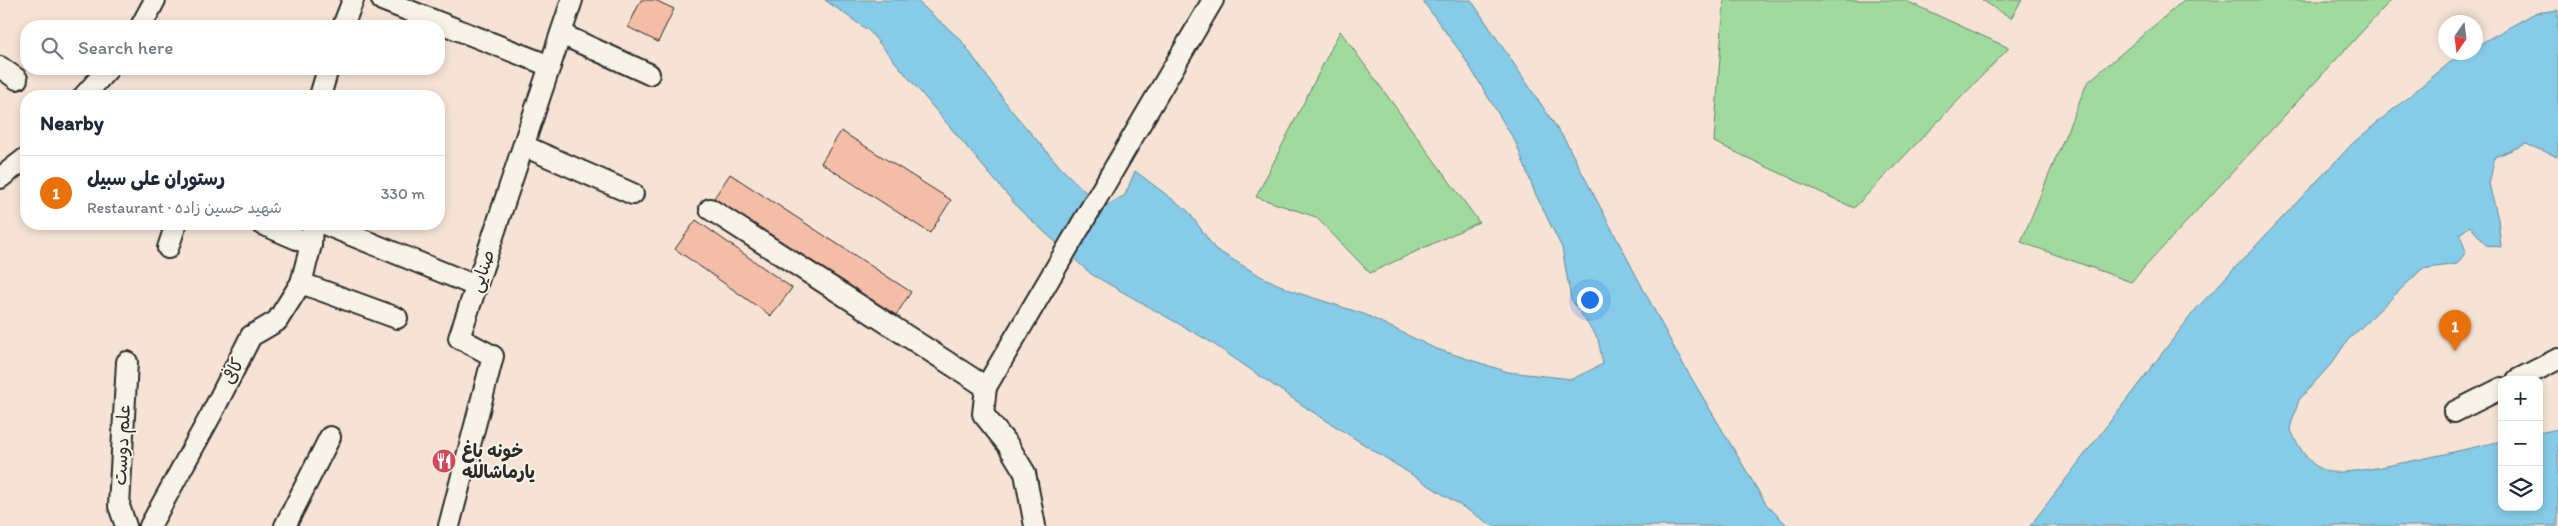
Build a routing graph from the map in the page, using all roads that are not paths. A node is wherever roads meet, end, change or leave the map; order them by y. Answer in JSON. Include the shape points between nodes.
{"nodes":[{"id":1,"x":156,"y":0,"type":"edge"},
{"id":2,"x":353,"y":0,"type":"edge"},
{"id":3,"x":382,"y":0,"type":"edge"},
{"id":4,"x":572,"y":0,"type":"edge"},
{"id":5,"x":1213,"y":0,"type":"edge"},
{"id":6,"x":145,"y":20,"type":"edge"},
{"id":7,"x":345,"y":20,"type":"edge"},
{"id":8,"x":433,"y":20,"type":"edge"},
{"id":9,"x":445,"y":25,"type":"edge"},
{"id":10,"x":561,"y":34,"type":"junction"},
{"id":11,"x":550,"y":66,"type":"junction"},
{"id":12,"x":0,"y":67,"type":"edge"},
{"id":13,"x":649,"y":74,"type":"dead end"},
{"id":14,"x":103,"y":75,"type":"edge"},
{"id":15,"x":326,"y":75,"type":"edge"},
{"id":16,"x":17,"y":78,"type":"dead end"},
{"id":17,"x":89,"y":90,"type":"edge"},
{"id":18,"x":322,"y":90,"type":"edge"},
{"id":19,"x":524,"y":146,"type":"junction"},
{"id":20,"x":20,"y":163,"type":"edge"},
{"id":21,"x":0,"y":178,"type":"edge"},
{"id":22,"x":633,"y":194,"type":"dead end"},
{"id":23,"x":710,"y":209,"type":"dead end"},
{"id":24,"x":174,"y":230,"type":"edge"},
{"id":25,"x":276,"y":230,"type":"edge"},
{"id":26,"x":312,"y":230,"type":"edge"},
{"id":27,"x":339,"y":230,"type":"edge"},
{"id":28,"x":311,"y":245,"type":"junction"},
{"id":29,"x":168,"y":248,"type":"dead end"},
{"id":30,"x":301,"y":283,"type":"junction"},
{"id":31,"x":476,"y":286,"type":"junction"},
{"id":32,"x":397,"y":318,"type":"dead end"},
{"id":33,"x":2558,"y":359,"type":"edge"},
{"id":34,"x":127,"y":362,"type":"dead end"},
{"id":35,"x":2525,"y":376,"type":"edge"},
{"id":36,"x":986,"y":387,"type":"junction"},
{"id":37,"x":2498,"y":390,"type":"edge"},
{"id":38,"x":2454,"y":412,"type":"dead end"},
{"id":39,"x":330,"y":437,"type":"dead end"},
{"id":40,"x":126,"y":526,"type":"edge"},
{"id":41,"x":150,"y":526,"type":"edge"},
{"id":42,"x":285,"y":526,"type":"edge"},
{"id":43,"x":449,"y":526,"type":"edge"},
{"id":44,"x":1035,"y":526,"type":"edge"}],
"edges":[{"from":1,"to":6,"type":"street"},
{"from":2,"to":7,"type":"street"},
{"from":3,"to":8,"type":"street"},
{"from":4,"to":10,"type":"street","name":"صنایی"},
{"from":5,"to":36,"type":"street"},
{"from":9,"to":11,"type":"street"},
{"from":10,"to":11,"type":"street","name":"صنایی"},
{"from":10,"to":13,"type":"street"},
{"from":11,"to":19,"type":"street","name":"صنایی"},
{"from":12,"to":16,"type":"street"},
{"from":14,"to":17,"type":"street"},
{"from":15,"to":18,"type":"street"},
{"from":19,"to":22,"type":"street"},
{"from":19,"to":31,"type":"street","name":"صنایی"},
{"from":20,"to":21,"type":"street"},
{"from":23,"to":36,"type":"street"},
{"from":24,"to":29,"type":"street"},
{"from":25,"to":28,"type":"street"},
{"from":26,"to":28,"type":"street","name":"کافی"},
{"from":27,"to":31,"type":"street"},
{"from":28,"to":30,"type":"street","name":"کافی"},
{"from":30,"to":32,"type":"street"},
{"from":30,"to":41,"type":"street","name":"کافی","via":[[277,321],[251,336]]},
{"from":31,"to":43,"type":"street","name":"صنایی","via":[[459,338],[493,356]]},
{"from":33,"to":35,"type":"street"},
{"from":34,"to":40,"type":"street","name":"علم دوست","via":[[119,506]]},
{"from":36,"to":44,"type":"street","via":[[983,414],[1025,473]]},
{"from":37,"to":38,"type":"street"},
{"from":39,"to":42,"type":"street"}]}
